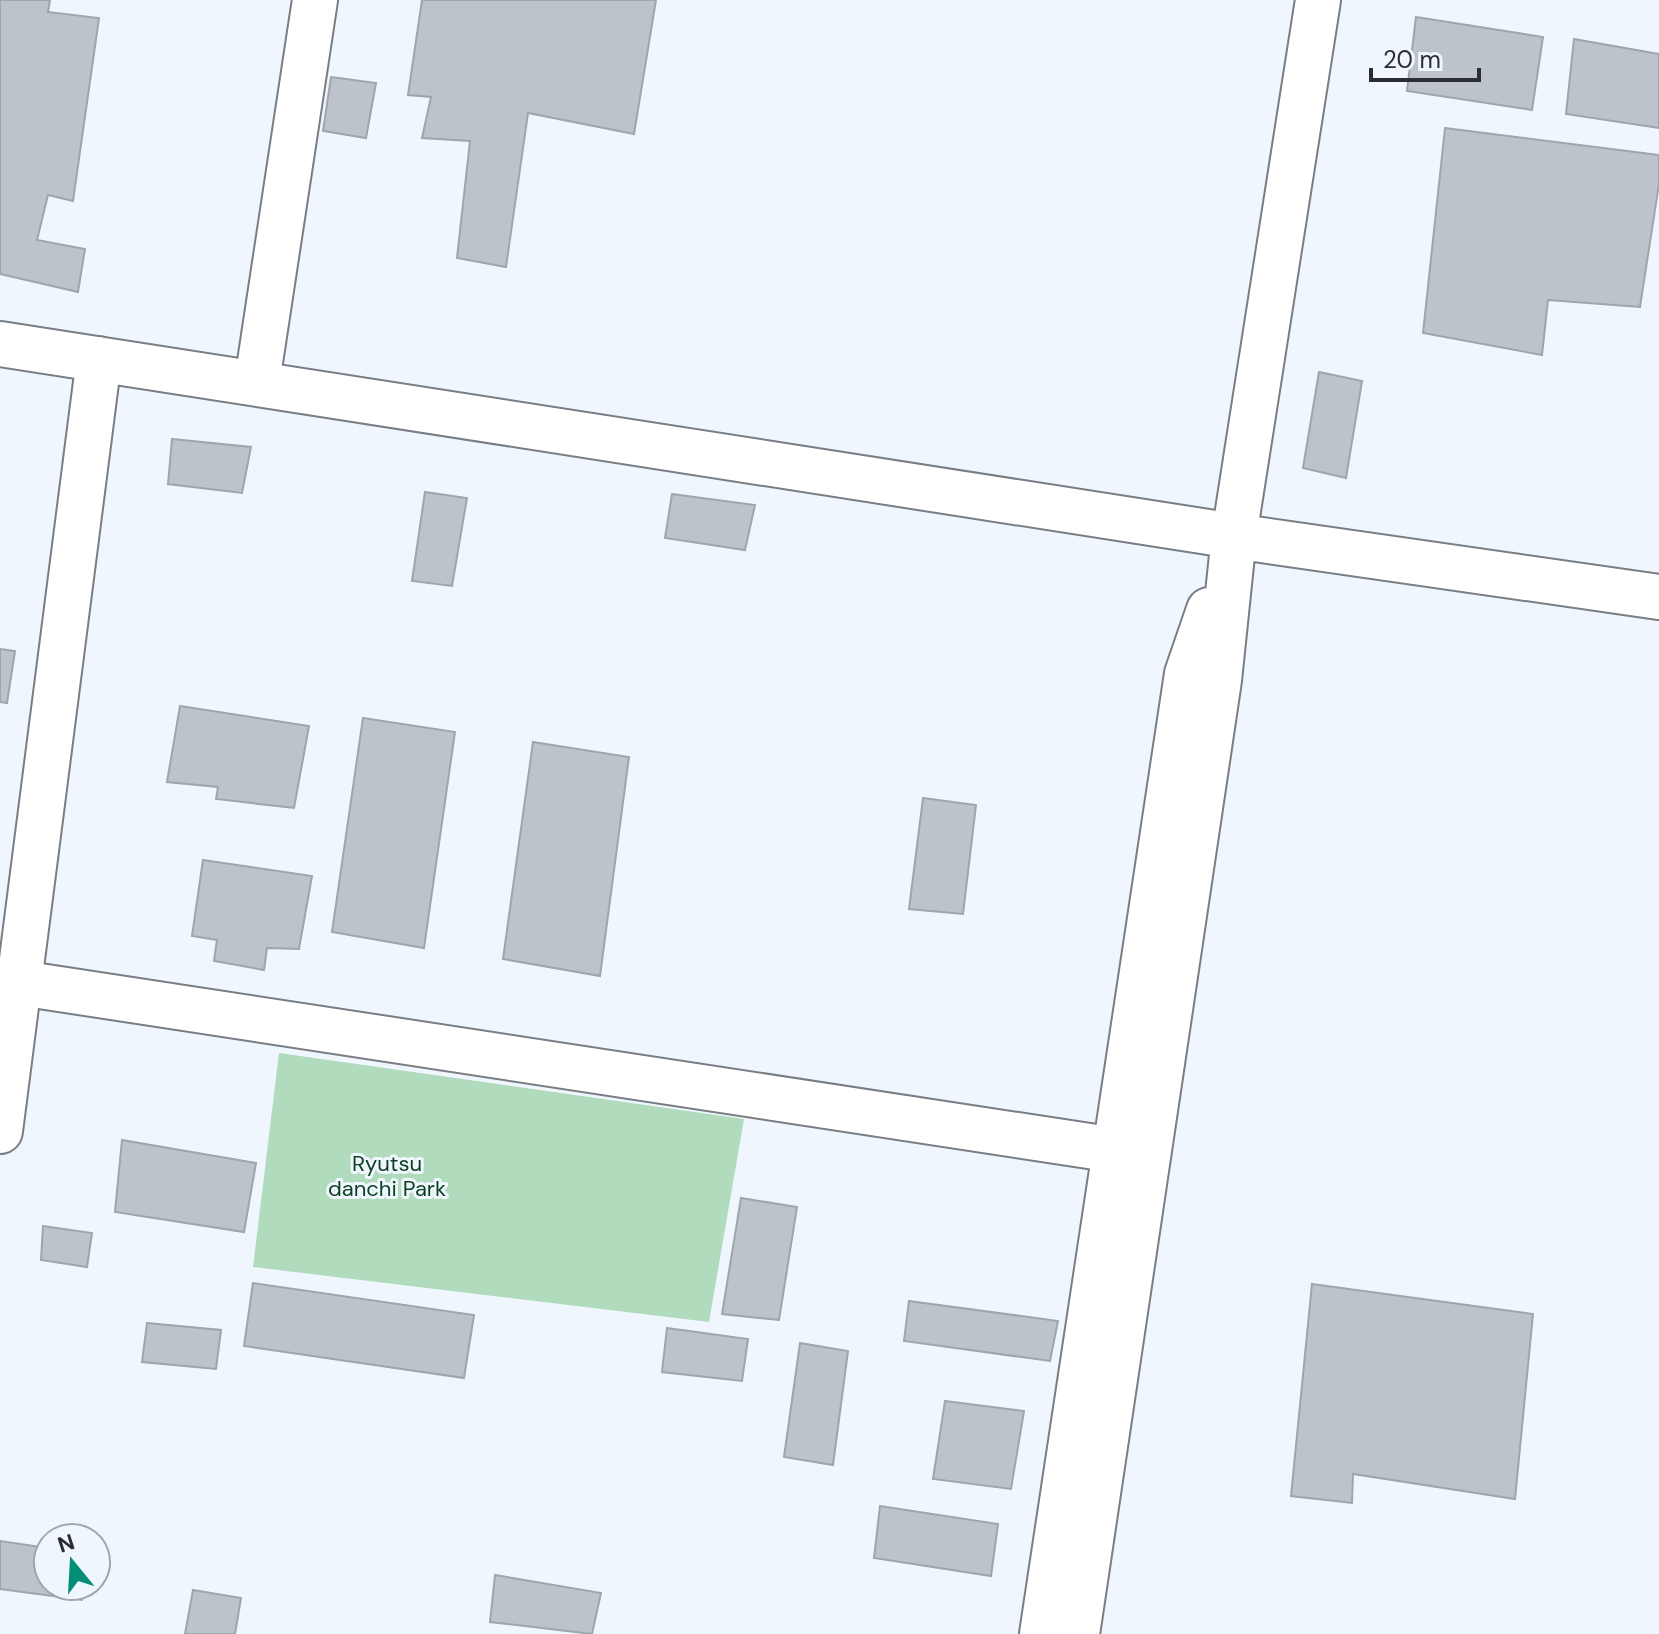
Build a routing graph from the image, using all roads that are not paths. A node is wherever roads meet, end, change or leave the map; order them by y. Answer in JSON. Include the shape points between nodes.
{"nodes":[{"id":1,"x":315,"y":0,"type":"edge"},
{"id":2,"x":1318,"y":0,"type":"edge"},
{"id":3,"x":0,"y":344,"type":"edge"},
{"id":4,"x":99,"y":359,"type":"junction"},
{"id":5,"x":257,"y":382,"type":"junction"},
{"id":6,"x":1234,"y":536,"type":"junction"},
{"id":7,"x":1659,"y":597,"type":"edge"},
{"id":8,"x":20,"y":983,"type":"junction"},
{"id":9,"x":0,"y":1131,"type":"edge"},
{"id":10,"x":1132,"y":1152,"type":"junction"},
{"id":11,"x":1042,"y":1634,"type":"edge"},
{"id":12,"x":1077,"y":1634,"type":"edge"}],
"edges":[{"from":1,"to":5,"type":"street"},
{"from":2,"to":6,"type":"street"},
{"from":3,"to":4,"type":"street"},
{"from":4,"to":5,"type":"street"},
{"from":4,"to":8,"type":"street"},
{"from":5,"to":6,"type":"street"},
{"from":6,"to":7,"type":"street"},
{"from":6,"to":10,"type":"street","via":[[1219,680]]},
{"from":8,"to":9,"type":"street"},
{"from":8,"to":10,"type":"street"},
{"from":10,"to":11,"type":"street"},
{"from":10,"to":12,"type":"street"}]}
